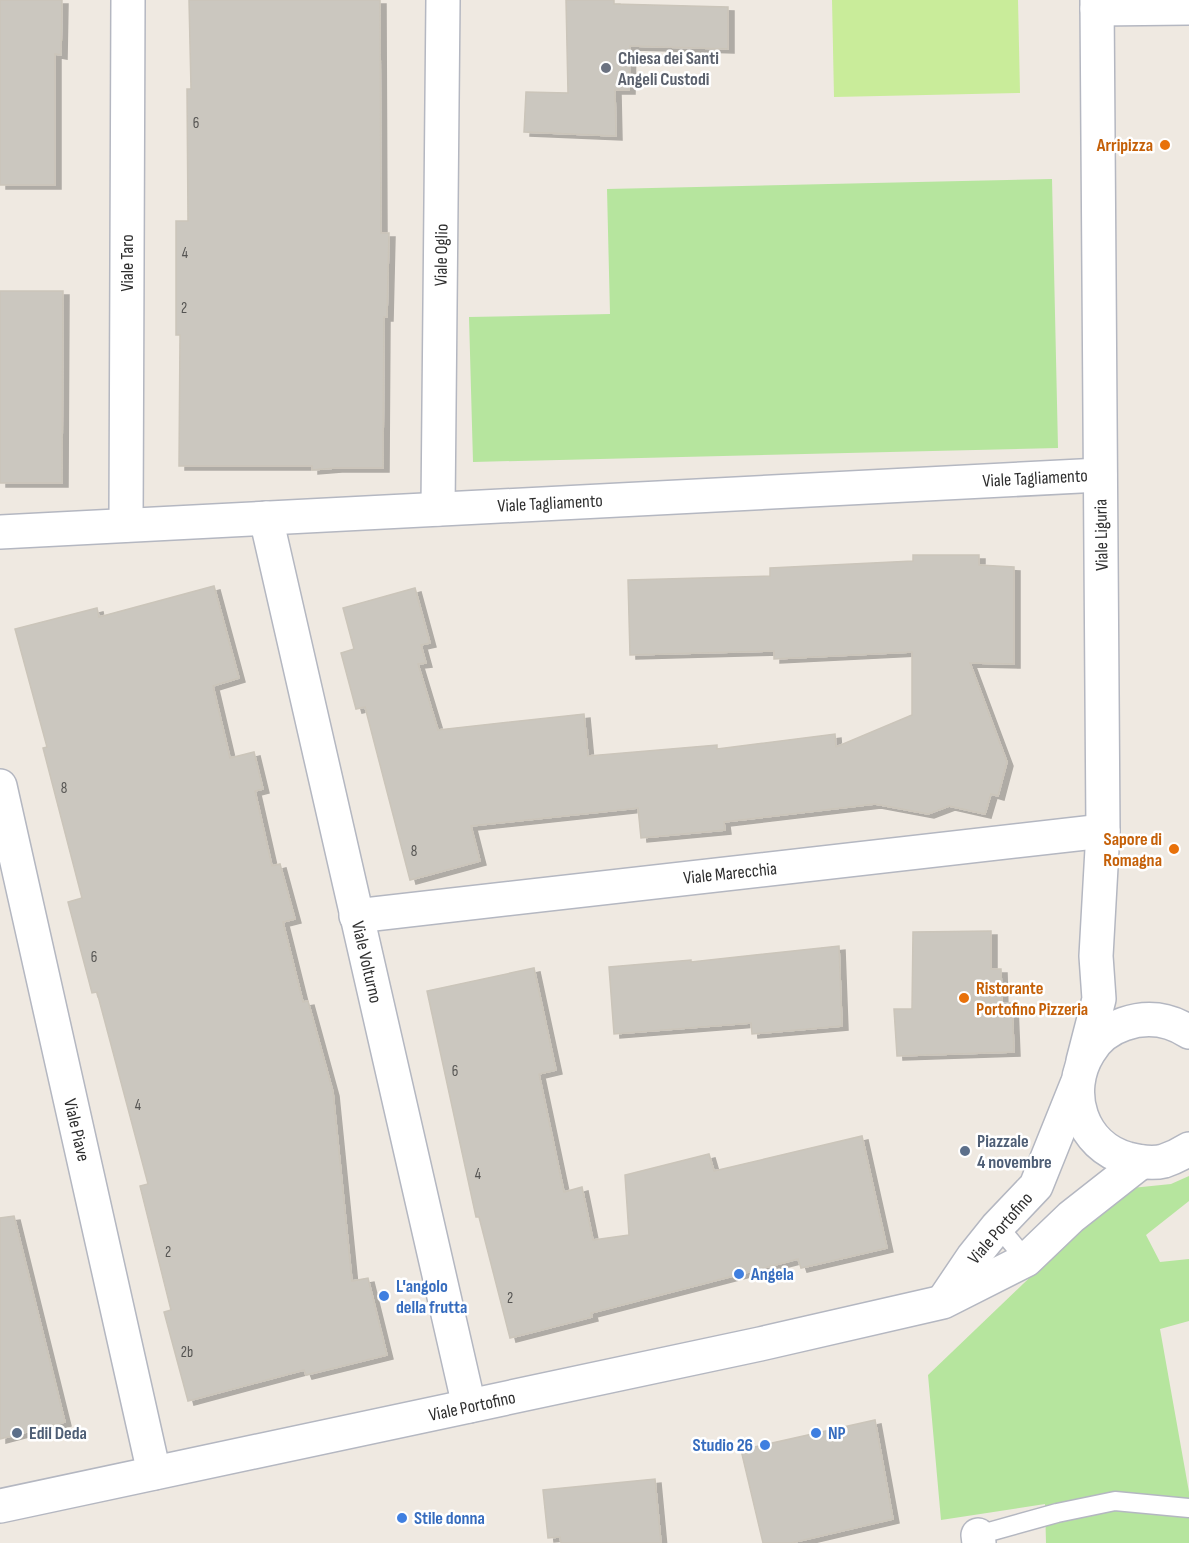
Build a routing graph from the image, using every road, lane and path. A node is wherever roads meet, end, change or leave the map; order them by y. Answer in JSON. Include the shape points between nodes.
{"nodes":[{"id":1,"x":128,"y":0,"type":"edge"},
{"id":2,"x":443,"y":0,"type":"edge"},
{"id":3,"x":1097,"y":4,"type":"edge"},
{"id":4,"x":1189,"y":8,"type":"edge"},
{"id":5,"x":1100,"y":475,"type":"junction"},
{"id":6,"x":438,"y":509,"type":"junction"},
{"id":7,"x":266,"y":518,"type":"junction"},
{"id":8,"x":126,"y":525,"type":"junction"},
{"id":9,"x":0,"y":532,"type":"edge"},
{"id":10,"x":0,"y":786,"type":"edge"},
{"id":11,"x":1103,"y":831,"type":"junction"},
{"id":12,"x":356,"y":916,"type":"junction"},
{"id":13,"x":1099,"y":999,"type":"junction"},
{"id":14,"x":1178,"y":1025,"type":"edge"},
{"id":15,"x":1080,"y":1073,"type":"junction"},
{"id":16,"x":1189,"y":1149,"type":"edge"},
{"id":17,"x":1141,"y":1162,"type":"junction"},
{"id":18,"x":993,"y":1220,"type":"junction"},
{"id":19,"x":1026,"y":1260,"type":"junction"},
{"id":20,"x":943,"y":1302,"type":"junction"},
{"id":21,"x":469,"y":1406,"type":"junction"},
{"id":22,"x":154,"y":1473,"type":"junction"},
{"id":23,"x":0,"y":1506,"type":"edge"},
{"id":24,"x":1189,"y":1508,"type":"edge"},
{"id":25,"x":979,"y":1539,"type":"edge"}],
"edges":[{"from":1,"to":8,"type":"street","name":"Viale Taro"},
{"from":2,"to":6,"type":"street","name":"Viale Oglio"},
{"from":3,"to":4,"type":"street"},
{"from":3,"to":5,"type":"street","name":"Viale Liguria"},
{"from":5,"to":6,"type":"street","name":"Viale Tagliamento"},
{"from":5,"to":11,"type":"street","name":"Viale Liguria"},
{"from":6,"to":7,"type":"street","name":"Viale Tagliamento"},
{"from":7,"to":8,"type":"street","name":"Viale Tagliamento"},
{"from":7,"to":12,"type":"street","name":"Viale Volturno"},
{"from":8,"to":9,"type":"street","name":"Viale Tagliamento"},
{"from":10,"to":22,"type":"street","name":"Viale Piave"},
{"from":11,"to":12,"type":"street","name":"Viale Marecchia"},
{"from":11,"to":13,"type":"street","name":"Viale Liguria","via":[[1096,956]]},
{"from":12,"to":21,"type":"street","name":"Viale Volturno"},
{"from":13,"to":14,"type":"street"},
{"from":13,"to":15,"type":"street","name":"Viale Liguria"},
{"from":14,"to":15,"type":"street","via":[[1134,1020],[1112,1028],[1095,1042]]},
{"from":15,"to":17,"type":"street","via":[[1078,1105],[1086,1126],[1100,1144],[1119,1156]]},
{"from":15,"to":18,"type":"street","name":"Viale Portofino","via":[[1036,1186]]},
{"from":16,"to":17,"type":"street","via":[[1163,1161]]},
{"from":17,"to":19,"type":"street","name":"Viale Portofino","via":[[1071,1217]]},
{"from":18,"to":19,"type":"lane"},
{"from":18,"to":20,"type":"street","name":"Viale Portofino"},
{"from":19,"to":20,"type":"street","name":"Viale Portofino"},
{"from":20,"to":21,"type":"street","name":"Viale Portofino"},
{"from":21,"to":22,"type":"street","name":"Viale Portofino"},
{"from":22,"to":23,"type":"street","name":"Viale Portofino"},
{"from":24,"to":25,"type":"lane","via":[[1115,1501],[1057,1513]]}]}
